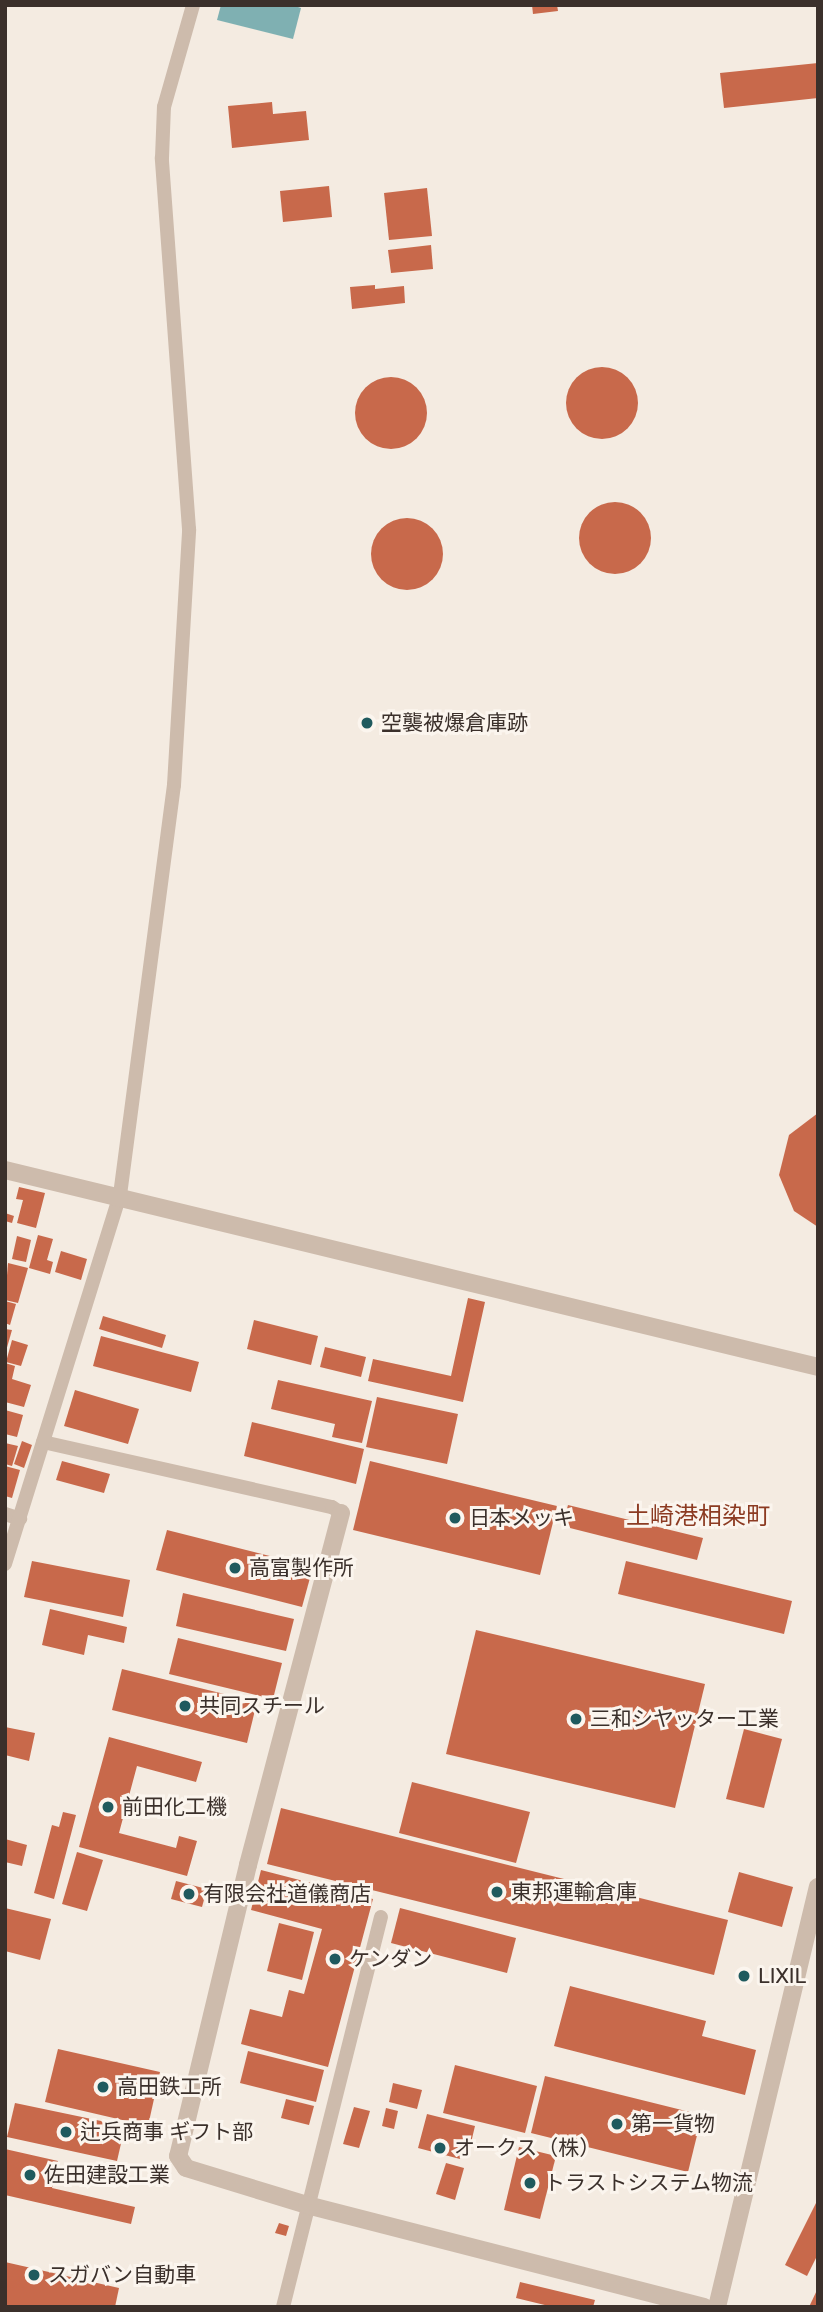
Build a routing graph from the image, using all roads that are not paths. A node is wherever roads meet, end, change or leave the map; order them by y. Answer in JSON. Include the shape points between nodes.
{"nodes":[{"id":1,"x":192,"y":5,"type":"edge"},
{"id":2,"x":5,"y":1170,"type":"edge"},
{"id":3,"x":120,"y":1195,"type":"junction"},
{"id":4,"x":818,"y":1367,"type":"edge"},
{"id":5,"x":43,"y":1442,"type":"junction"},
{"id":6,"x":341,"y":1513,"type":"joint"},
{"id":7,"x":12,"y":1517,"type":"edge"},
{"id":8,"x":5,"y":1563,"type":"edge"},
{"id":9,"x":818,"y":1887,"type":"edge"},
{"id":10,"x":381,"y":1917,"type":"dead end"},
{"id":11,"x":307,"y":2205,"type":"junction"},
{"id":12,"x":283,"y":2307,"type":"edge"},
{"id":13,"x":704,"y":2307,"type":"edge"},
{"id":14,"x":717,"y":2307,"type":"edge"}],
"edges":[{"from":1,"to":3,"type":"street","via":[[164,107],[162,158],[189,529],[183,652],[174,785]]},
{"from":2,"to":3,"type":"street"},
{"from":3,"to":4,"type":"street"},
{"from":3,"to":5,"type":"street"},
{"from":5,"to":6,"type":"street","via":[[332,1507]]},
{"from":5,"to":7,"type":"street"},
{"from":6,"to":11,"type":"street","via":[[248,1865],[178,2156],[186,2168]]},
{"from":7,"to":8,"type":"street"},
{"from":9,"to":14,"type":"street"},
{"from":10,"to":11,"type":"street"},
{"from":11,"to":12,"type":"street"},
{"from":11,"to":13,"type":"street"}]}
